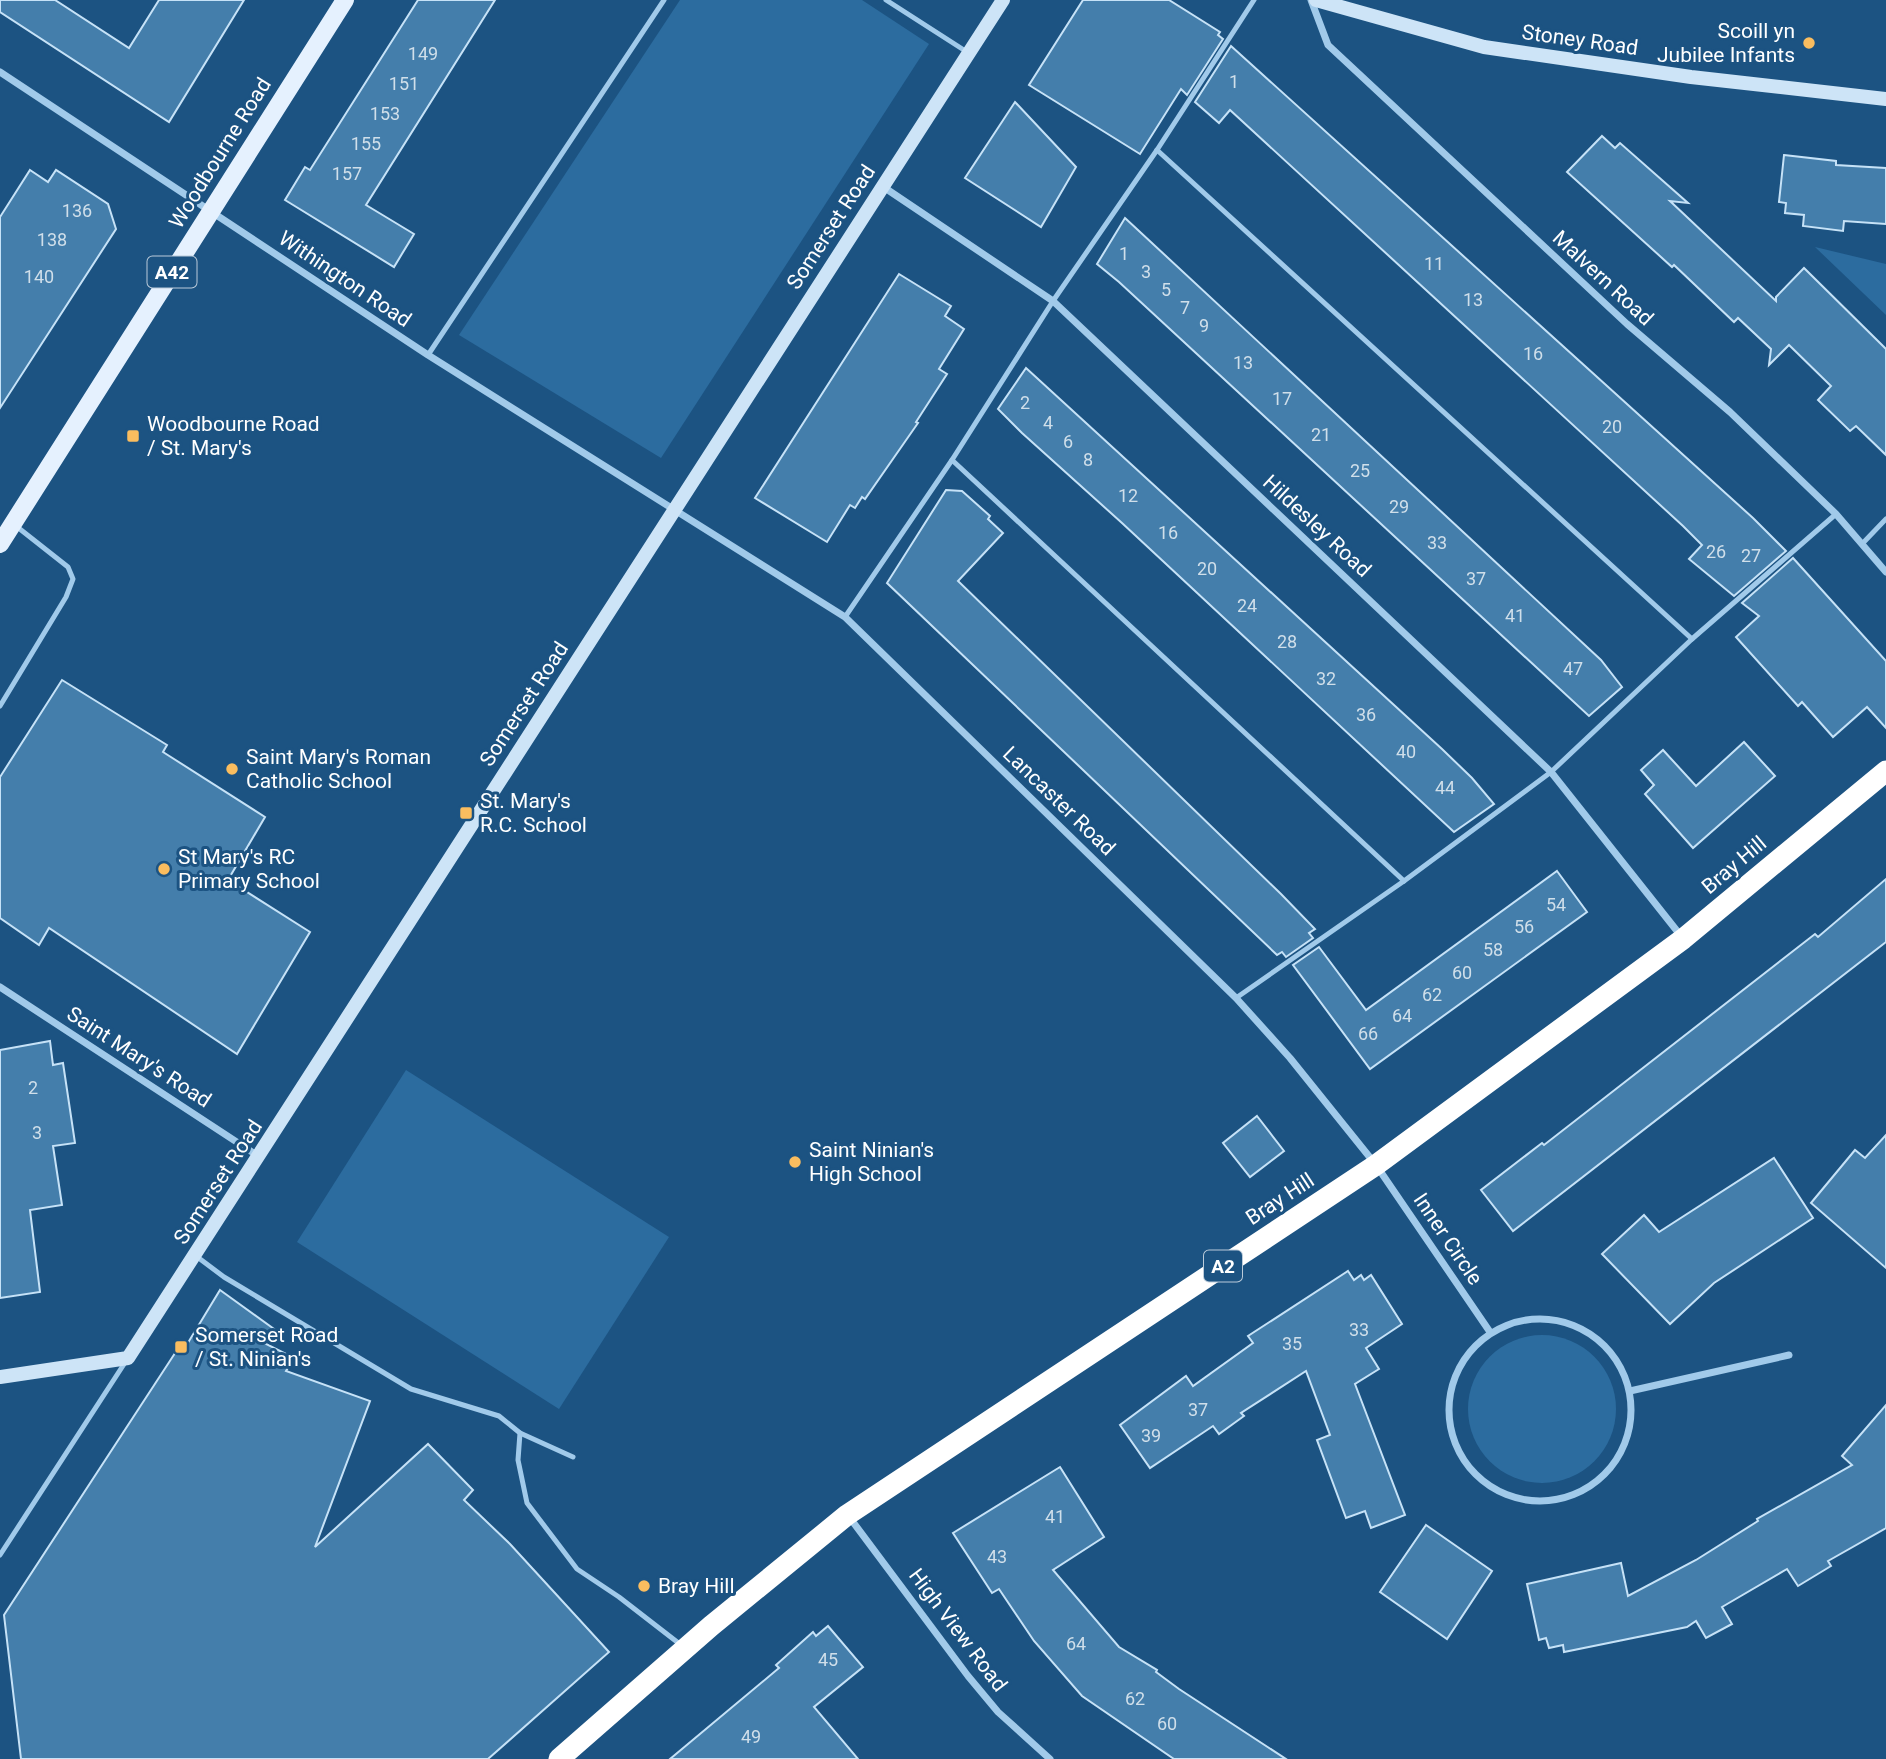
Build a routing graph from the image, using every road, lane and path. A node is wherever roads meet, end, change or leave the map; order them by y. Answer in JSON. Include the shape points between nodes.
{"nodes":[{"id":1,"x":345,"y":0,"type":"edge"},
{"id":2,"x":664,"y":0,"type":"edge"},
{"id":3,"x":886,"y":0,"type":"edge"},
{"id":4,"x":1003,"y":0,"type":"edge"},
{"id":5,"x":1254,"y":0,"type":"edge"},
{"id":6,"x":1313,"y":0,"type":"edge"},
{"id":7,"x":970,"y":54,"type":"junction"},
{"id":8,"x":0,"y":72,"type":"edge"},
{"id":9,"x":1886,"y":99,"type":"edge"},
{"id":10,"x":1157,"y":150,"type":"junction"},
{"id":11,"x":882,"y":186,"type":"junction"},
{"id":12,"x":210,"y":211,"type":"junction"},
{"id":13,"x":1053,"y":301,"type":"junction"},
{"id":14,"x":428,"y":355,"type":"junction"},
{"id":15,"x":952,"y":460,"type":"junction"},
{"id":16,"x":674,"y":509,"type":"junction"},
{"id":17,"x":1836,"y":514,"type":"junction"},
{"id":18,"x":1886,"y":519,"type":"edge"},
{"id":19,"x":13,"y":525,"type":"junction"},
{"id":20,"x":0,"y":544,"type":"edge"},
{"id":21,"x":1862,"y":544,"type":"junction"},
{"id":22,"x":1886,"y":572,"type":"edge"},
{"id":23,"x":845,"y":617,"type":"junction"},
{"id":24,"x":1692,"y":639,"type":"junction"},
{"id":25,"x":0,"y":706,"type":"edge"},
{"id":26,"x":1886,"y":771,"type":"edge"},
{"id":27,"x":1551,"y":772,"type":"junction"},
{"id":28,"x":1404,"y":881,"type":"junction"},
{"id":29,"x":1683,"y":939,"type":"junction"},
{"id":30,"x":0,"y":987,"type":"edge"},
{"id":31,"x":1236,"y":998,"type":"junction"},
{"id":32,"x":259,"y":1156,"type":"junction"},
{"id":33,"x":1376,"y":1166,"type":"junction"},
{"id":34,"x":196,"y":1256,"type":"junction"},
{"id":35,"x":1490,"y":1332,"type":"junction"},
{"id":36,"x":1789,"y":1355,"type":"dead end"},
{"id":37,"x":128,"y":1358,"type":"junction"},
{"id":38,"x":0,"y":1377,"type":"edge"},
{"id":39,"x":1630,"y":1391,"type":"junction"},
{"id":40,"x":520,"y":1433,"type":"junction"},
{"id":41,"x":573,"y":1457,"type":"dead end"},
{"id":42,"x":847,"y":1515,"type":"junction"},
{"id":43,"x":0,"y":1555,"type":"edge"},
{"id":44,"x":685,"y":1648,"type":"junction"},
{"id":45,"x":559,"y":1759,"type":"edge"},
{"id":46,"x":1050,"y":1759,"type":"edge"}],
"edges":[{"from":1,"to":12,"type":"main road","name":"Woodbourne Road","number":"A42"},
{"from":2,"to":14,"type":"lane"},
{"from":3,"to":7,"type":"lane"},
{"from":4,"to":7,"type":"main road","name":"Somerset Road"},
{"from":5,"to":10,"type":"lane"},
{"from":6,"to":9,"type":"main road","name":"Stoney Road","via":[[1483,47]]},
{"from":6,"to":17,"type":"street","name":"Malvern Road","via":[[1328,45]]},
{"from":7,"to":11,"type":"main road","name":"Somerset Road"},
{"from":8,"to":12,"type":"street","name":"Withington Road"},
{"from":10,"to":13,"type":"lane"},
{"from":10,"to":24,"type":"lane"},
{"from":11,"to":13,"type":"street","name":"Hildesley Road"},
{"from":11,"to":16,"type":"main road","name":"Somerset Road"},
{"from":12,"to":14,"type":"street","name":"Withington Road"},
{"from":12,"to":19,"type":"main road","name":"Woodbourne Road","number":"A42"},
{"from":13,"to":15,"type":"lane"},
{"from":13,"to":27,"type":"street","name":"Hildesley Road"},
{"from":14,"to":16,"type":"street","name":"Withington Road"},
{"from":15,"to":23,"type":"lane"},
{"from":15,"to":28,"type":"lane"},
{"from":16,"to":23,"type":"street","name":"Lancaster Road"},
{"from":16,"to":32,"type":"main road","name":"Somerset Road"},
{"from":17,"to":21,"type":"street","name":"Malvern Road"},
{"from":17,"to":24,"type":"lane"},
{"from":18,"to":21,"type":"lane"},
{"from":19,"to":20,"type":"main road","name":"Woodbourne Road","number":"A42"},
{"from":19,"to":25,"type":"lane","via":[[68,567],[73,579]]},
{"from":21,"to":22,"type":"street","name":"Malvern Road"},
{"from":23,"to":31,"type":"street","name":"Lancaster Road"},
{"from":24,"to":27,"type":"lane"},
{"from":26,"to":29,"type":"highway","name":"Bray Hill","number":"A2"},
{"from":27,"to":28,"type":"lane"},
{"from":27,"to":29,"type":"street","name":"Hildesley Road"},
{"from":28,"to":31,"type":"lane"},
{"from":29,"to":33,"type":"highway","name":"Bray Hill","number":"A2"},
{"from":30,"to":32,"type":"street","name":"Saint Mary's Road"},
{"from":31,"to":33,"type":"street","name":"Lancaster Road"},
{"from":32,"to":34,"type":"main road","name":"Somerset Road"},
{"from":33,"to":35,"type":"street","name":"Inner Circle"},
{"from":33,"to":42,"type":"highway","name":"Bray Hill","number":"A2"},
{"from":34,"to":37,"type":"main road","name":"Somerset Road"},
{"from":34,"to":40,"type":"lane","via":[[411,1389],[499,1416]]},
{"from":35,"to":39,"type":"street","via":[[1517,1321],[1547,1318],[1576,1325],[1601,1341],[1619,1363]]},
{"from":35,"to":39,"type":"street","via":[[1470,1350],[1456,1372],[1449,1424],[1457,1450],[1472,1472],[1517,1499],[1543,1502],[1570,1497],[1594,1484],[1626,1444],[1632,1417]]},
{"from":36,"to":39,"type":"street"},
{"from":37,"to":38,"type":"main road"},
{"from":37,"to":43,"type":"lane"},
{"from":40,"to":41,"type":"lane"},
{"from":40,"to":44,"type":"lane","via":[[518,1460],[527,1503],[577,1569]]},
{"from":42,"to":44,"type":"highway","name":"Bray Hill","number":"A2"},
{"from":42,"to":46,"type":"street","name":"High View Road","via":[[998,1712]]},
{"from":44,"to":45,"type":"highway","name":"Bray Hill","number":"A2"}]}
